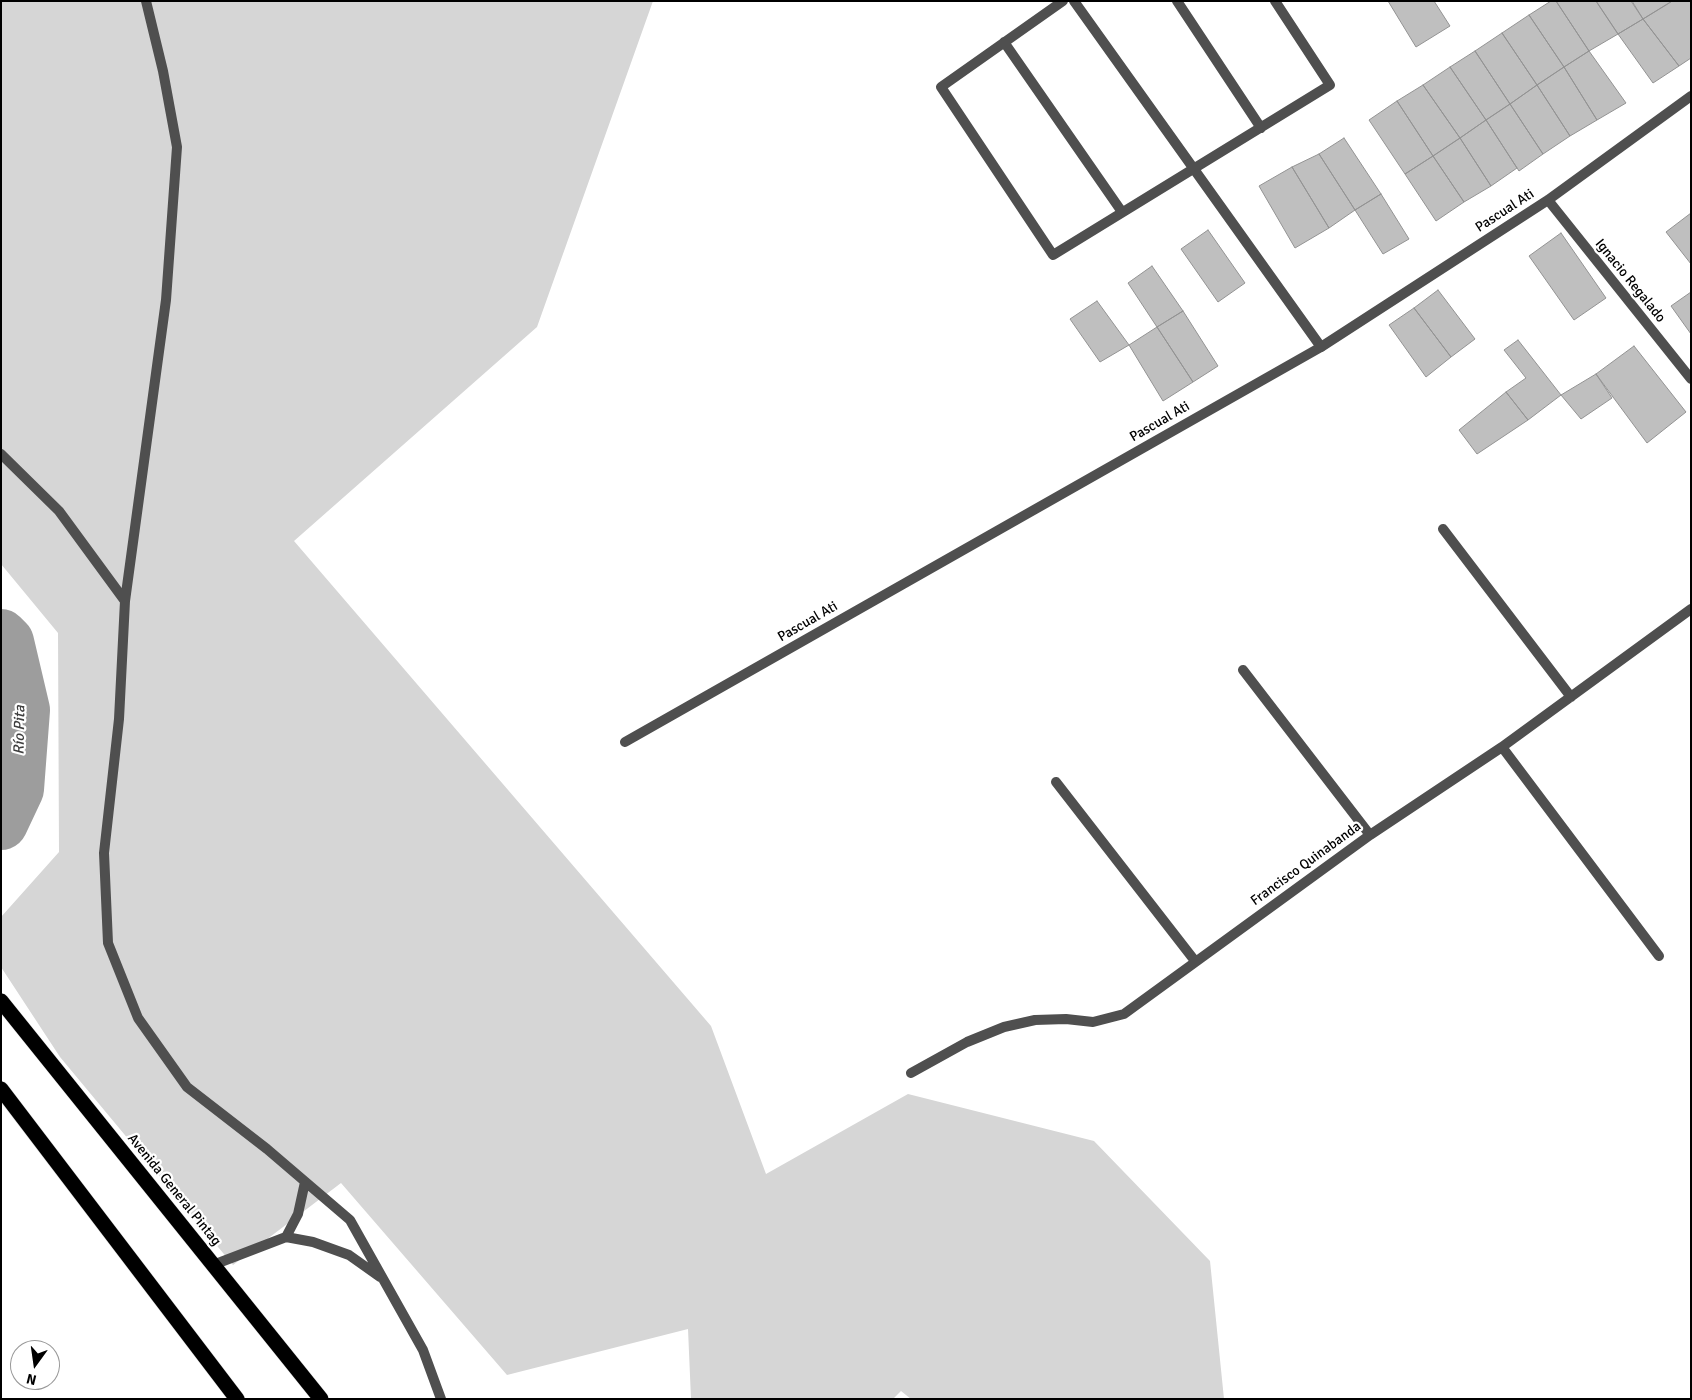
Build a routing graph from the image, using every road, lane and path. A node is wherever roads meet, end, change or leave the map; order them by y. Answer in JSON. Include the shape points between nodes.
{"nodes":[{"id":1,"x":146,"y":1,"type":"edge"},
{"id":2,"x":1063,"y":1,"type":"edge"},
{"id":3,"x":1074,"y":1,"type":"edge"},
{"id":4,"x":1177,"y":1,"type":"edge"},
{"id":5,"x":1275,"y":1,"type":"edge"},
{"id":6,"x":1004,"y":42,"type":"junction"},
{"id":7,"x":1691,"y":96,"type":"edge"},
{"id":8,"x":1261,"y":128,"type":"junction"},
{"id":9,"x":1192,"y":169,"type":"junction"},
{"id":10,"x":1548,"y":200,"type":"junction"},
{"id":11,"x":1122,"y":212,"type":"junction"},
{"id":12,"x":1321,"y":347,"type":"junction"},
{"id":13,"x":1691,"y":379,"type":"edge"},
{"id":14,"x":1,"y":454,"type":"edge"},
{"id":15,"x":1442,"y":529,"type":"dead end"},
{"id":16,"x":125,"y":601,"type":"junction"},
{"id":17,"x":1691,"y":609,"type":"edge"},
{"id":18,"x":1243,"y":670,"type":"dead end"},
{"id":19,"x":1571,"y":697,"type":"junction"},
{"id":20,"x":625,"y":742,"type":"dead end"},
{"id":21,"x":1502,"y":747,"type":"junction"},
{"id":22,"x":1056,"y":782,"type":"dead end"},
{"id":23,"x":1370,"y":834,"type":"junction"},
{"id":24,"x":1659,"y":956,"type":"dead end"},
{"id":25,"x":1195,"y":961,"type":"junction"},
{"id":26,"x":4,"y":1004,"type":"edge"},
{"id":27,"x":911,"y":1073,"type":"dead end"},
{"id":28,"x":1,"y":1089,"type":"edge"},
{"id":29,"x":305,"y":1182,"type":"junction"},
{"id":30,"x":286,"y":1237,"type":"junction"},
{"id":31,"x":213,"y":1265,"type":"junction"},
{"id":32,"x":384,"y":1279,"type":"junction"},
{"id":33,"x":236,"y":1399,"type":"edge"},
{"id":34,"x":321,"y":1399,"type":"edge"},
{"id":35,"x":441,"y":1399,"type":"edge"}],
"edges":[{"from":1,"to":16,"type":"street","via":[[177,147],[166,300]]},
{"from":2,"to":6,"type":"street"},
{"from":3,"to":9,"type":"street"},
{"from":4,"to":8,"type":"street"},
{"from":5,"to":8,"type":"street","via":[[1330,86]]},
{"from":6,"to":11,"type":"street"},
{"from":6,"to":11,"type":"street","via":[[941,87],[1052,255]]},
{"from":7,"to":10,"type":"street","name":"Pascual Ati"},
{"from":8,"to":9,"type":"street"},
{"from":9,"to":11,"type":"street"},
{"from":9,"to":12,"type":"street"},
{"from":10,"to":12,"type":"street","name":"Pascual Ati"},
{"from":10,"to":13,"type":"street","name":"Ignacio Regalado"},
{"from":12,"to":20,"type":"street","name":"Pascual Ati"},
{"from":14,"to":16,"type":"street","via":[[58,511]]},
{"from":15,"to":19,"type":"street"},
{"from":16,"to":29,"type":"street","via":[[120,719],[104,853],[108,943],[138,1018],[187,1087]]},
{"from":17,"to":19,"type":"street","name":"Francisco Quinabanda"},
{"from":18,"to":23,"type":"street"},
{"from":19,"to":21,"type":"street","name":"Francisco Quinabanda"},
{"from":21,"to":23,"type":"street","name":"Francisco Quinabanda"},
{"from":21,"to":24,"type":"street"},
{"from":22,"to":25,"type":"street"},
{"from":23,"to":25,"type":"street","name":"Francisco Quinabanda"},
{"from":25,"to":27,"type":"street","name":"Francisco Quinabanda","via":[[1124,1014],[1093,1022],[1035,1020],[1004,1027],[967,1042]]},
{"from":26,"to":31,"type":"highway","name":"Avenida General Pintag"},
{"from":28,"to":33,"type":"highway"},
{"from":29,"to":30,"type":"street","via":[[298,1214]]},
{"from":29,"to":32,"type":"street","via":[[350,1220]]},
{"from":30,"to":31,"type":"street"},
{"from":30,"to":32,"type":"street","via":[[313,1242],[349,1255]]},
{"from":31,"to":34,"type":"highway","name":"Avenida General Pintag"},
{"from":32,"to":35,"type":"street","via":[[423,1350]]}]}
